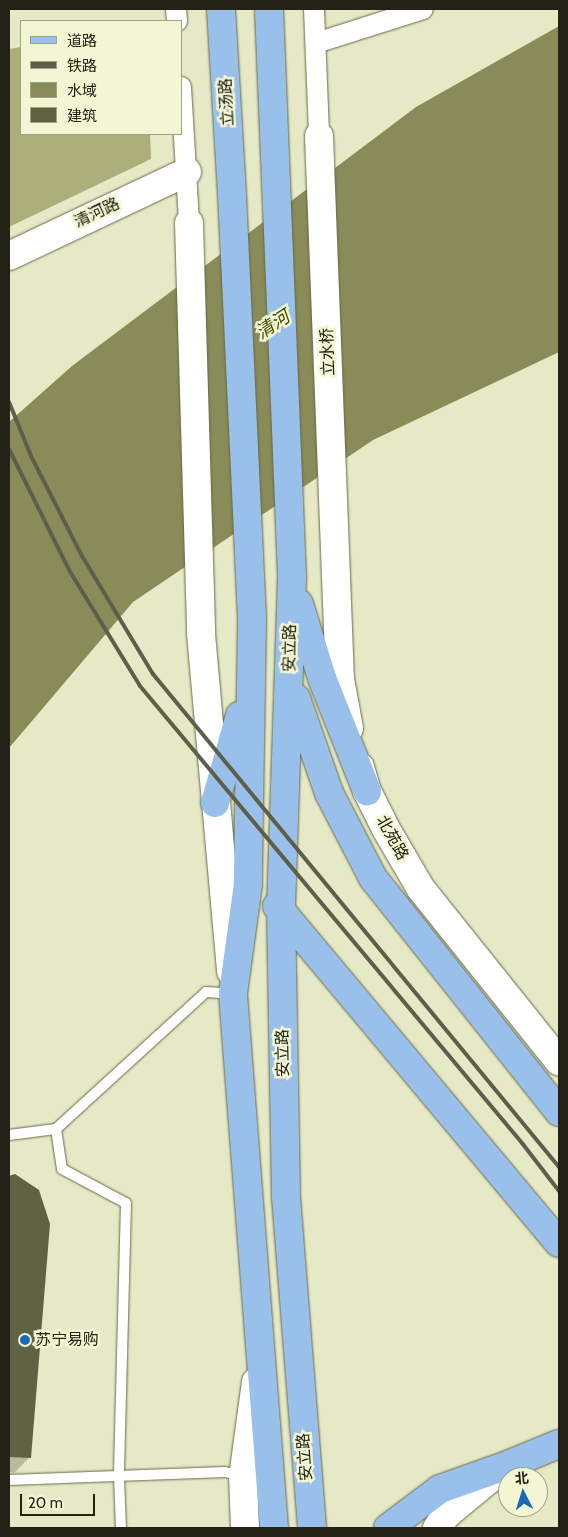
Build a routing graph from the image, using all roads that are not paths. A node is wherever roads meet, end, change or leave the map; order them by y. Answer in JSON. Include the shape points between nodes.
{"nodes":[{"id":1,"x":221,"y":9,"type":"edge"},
{"id":2,"x":269,"y":9,"type":"edge"},
{"id":3,"x":314,"y":9,"type":"edge"},
{"id":4,"x":423,"y":9,"type":"edge"},
{"id":5,"x":316,"y":43,"type":"junction"},
{"id":6,"x":182,"y":101,"type":"edge"},
{"id":7,"x":319,"y":136,"type":"joint"},
{"id":8,"x":187,"y":172,"type":"junction"},
{"id":9,"x":189,"y":223,"type":"joint"},
{"id":10,"x":9,"y":256,"type":"edge"},
{"id":11,"x":336,"y":567,"type":"joint"},
{"id":12,"x":292,"y":576,"type":"junction"},
{"id":13,"x":290,"y":675,"type":"junction"},
{"id":14,"x":250,"y":682,"type":"junction"},
{"id":15,"x":367,"y":791,"type":"junction"},
{"id":16,"x":215,"y":803,"type":"junction"},
{"id":17,"x":248,"y":884,"type":"junction"},
{"id":18,"x":281,"y":910,"type":"junction"},
{"id":19,"x":233,"y":994,"type":"junction"},
{"id":20,"x":526,"y":1021,"type":"junction"},
{"id":21,"x":559,"y":1031,"type":"edge"},
{"id":22,"x":559,"y":1061,"type":"edge"},
{"id":23,"x":559,"y":1112,"type":"edge"},
{"id":24,"x":56,"y":1129,"type":"junction"},
{"id":25,"x":9,"y":1135,"type":"edge"},
{"id":26,"x":559,"y":1243,"type":"edge"},
{"id":27,"x":261,"y":1346,"type":"junction"},
{"id":28,"x":559,"y":1444,"type":"edge"},
{"id":29,"x":505,"y":1466,"type":"junction"},
{"id":30,"x":119,"y":1476,"type":"junction"},
{"id":31,"x":243,"y":1477,"type":"junction"},
{"id":32,"x":9,"y":1480,"type":"edge"},
{"id":33,"x":121,"y":1528,"type":"edge"},
{"id":34,"x":245,"y":1528,"type":"edge"},
{"id":35,"x":274,"y":1528,"type":"edge"},
{"id":36,"x":312,"y":1528,"type":"edge"},
{"id":37,"x":388,"y":1528,"type":"edge"},
{"id":38,"x":437,"y":1528,"type":"edge"}],
"edges":[{"from":1,"to":14,"type":"main road","name":"立汤路","via":[[252,619]]},
{"from":2,"to":12,"type":"main road"},
{"from":3,"to":5,"type":"street"},
{"from":4,"to":5,"type":"street"},
{"from":5,"to":7,"type":"street"},
{"from":6,"to":8,"type":"street"},
{"from":7,"to":11,"type":"street","name":"立水桥"},
{"from":8,"to":9,"type":"street"},
{"from":8,"to":10,"type":"street","name":"清河路"},
{"from":9,"to":16,"type":"street","via":[[201,634]]},
{"from":11,"to":15,"type":"street","name":"北苑路","via":[[340,679],[349,729]]},
{"from":12,"to":13,"type":"main road","name":"安立路"},
{"from":12,"to":15,"type":"main road","via":[[322,678]]},
{"from":13,"to":18,"type":"main road","name":"安立路"},
{"from":13,"to":23,"type":"main road","via":[[307,735],[329,793],[373,878]]},
{"from":14,"to":16,"type":"main road"},
{"from":14,"to":17,"type":"main road"},
{"from":15,"to":20,"type":"street","name":"北苑路","via":[[421,889]]},
{"from":16,"to":19,"type":"street"},
{"from":17,"to":18,"type":"main road"},
{"from":17,"to":19,"type":"main road"},
{"from":18,"to":26,"type":"main road"},
{"from":18,"to":36,"type":"main road","name":"安立路","via":[[286,1197]]},
{"from":19,"to":24,"type":"lane","via":[[206,992]]},
{"from":19,"to":27,"type":"main road"},
{"from":20,"to":21,"type":"street"},
{"from":20,"to":22,"type":"street","name":"北苑路"},
{"from":24,"to":25,"type":"lane"},
{"from":24,"to":30,"type":"lane","via":[[62,1169],[126,1203]]},
{"from":27,"to":31,"type":"street"},
{"from":27,"to":35,"type":"main road"},
{"from":28,"to":29,"type":"main road"},
{"from":29,"to":37,"type":"main road","via":[[440,1489]]},
{"from":29,"to":38,"type":"street","via":[[446,1515]]},
{"from":30,"to":31,"type":"lane","via":[[225,1472]]},
{"from":30,"to":32,"type":"lane"},
{"from":30,"to":33,"type":"lane"},
{"from":31,"to":34,"type":"street"}]}
